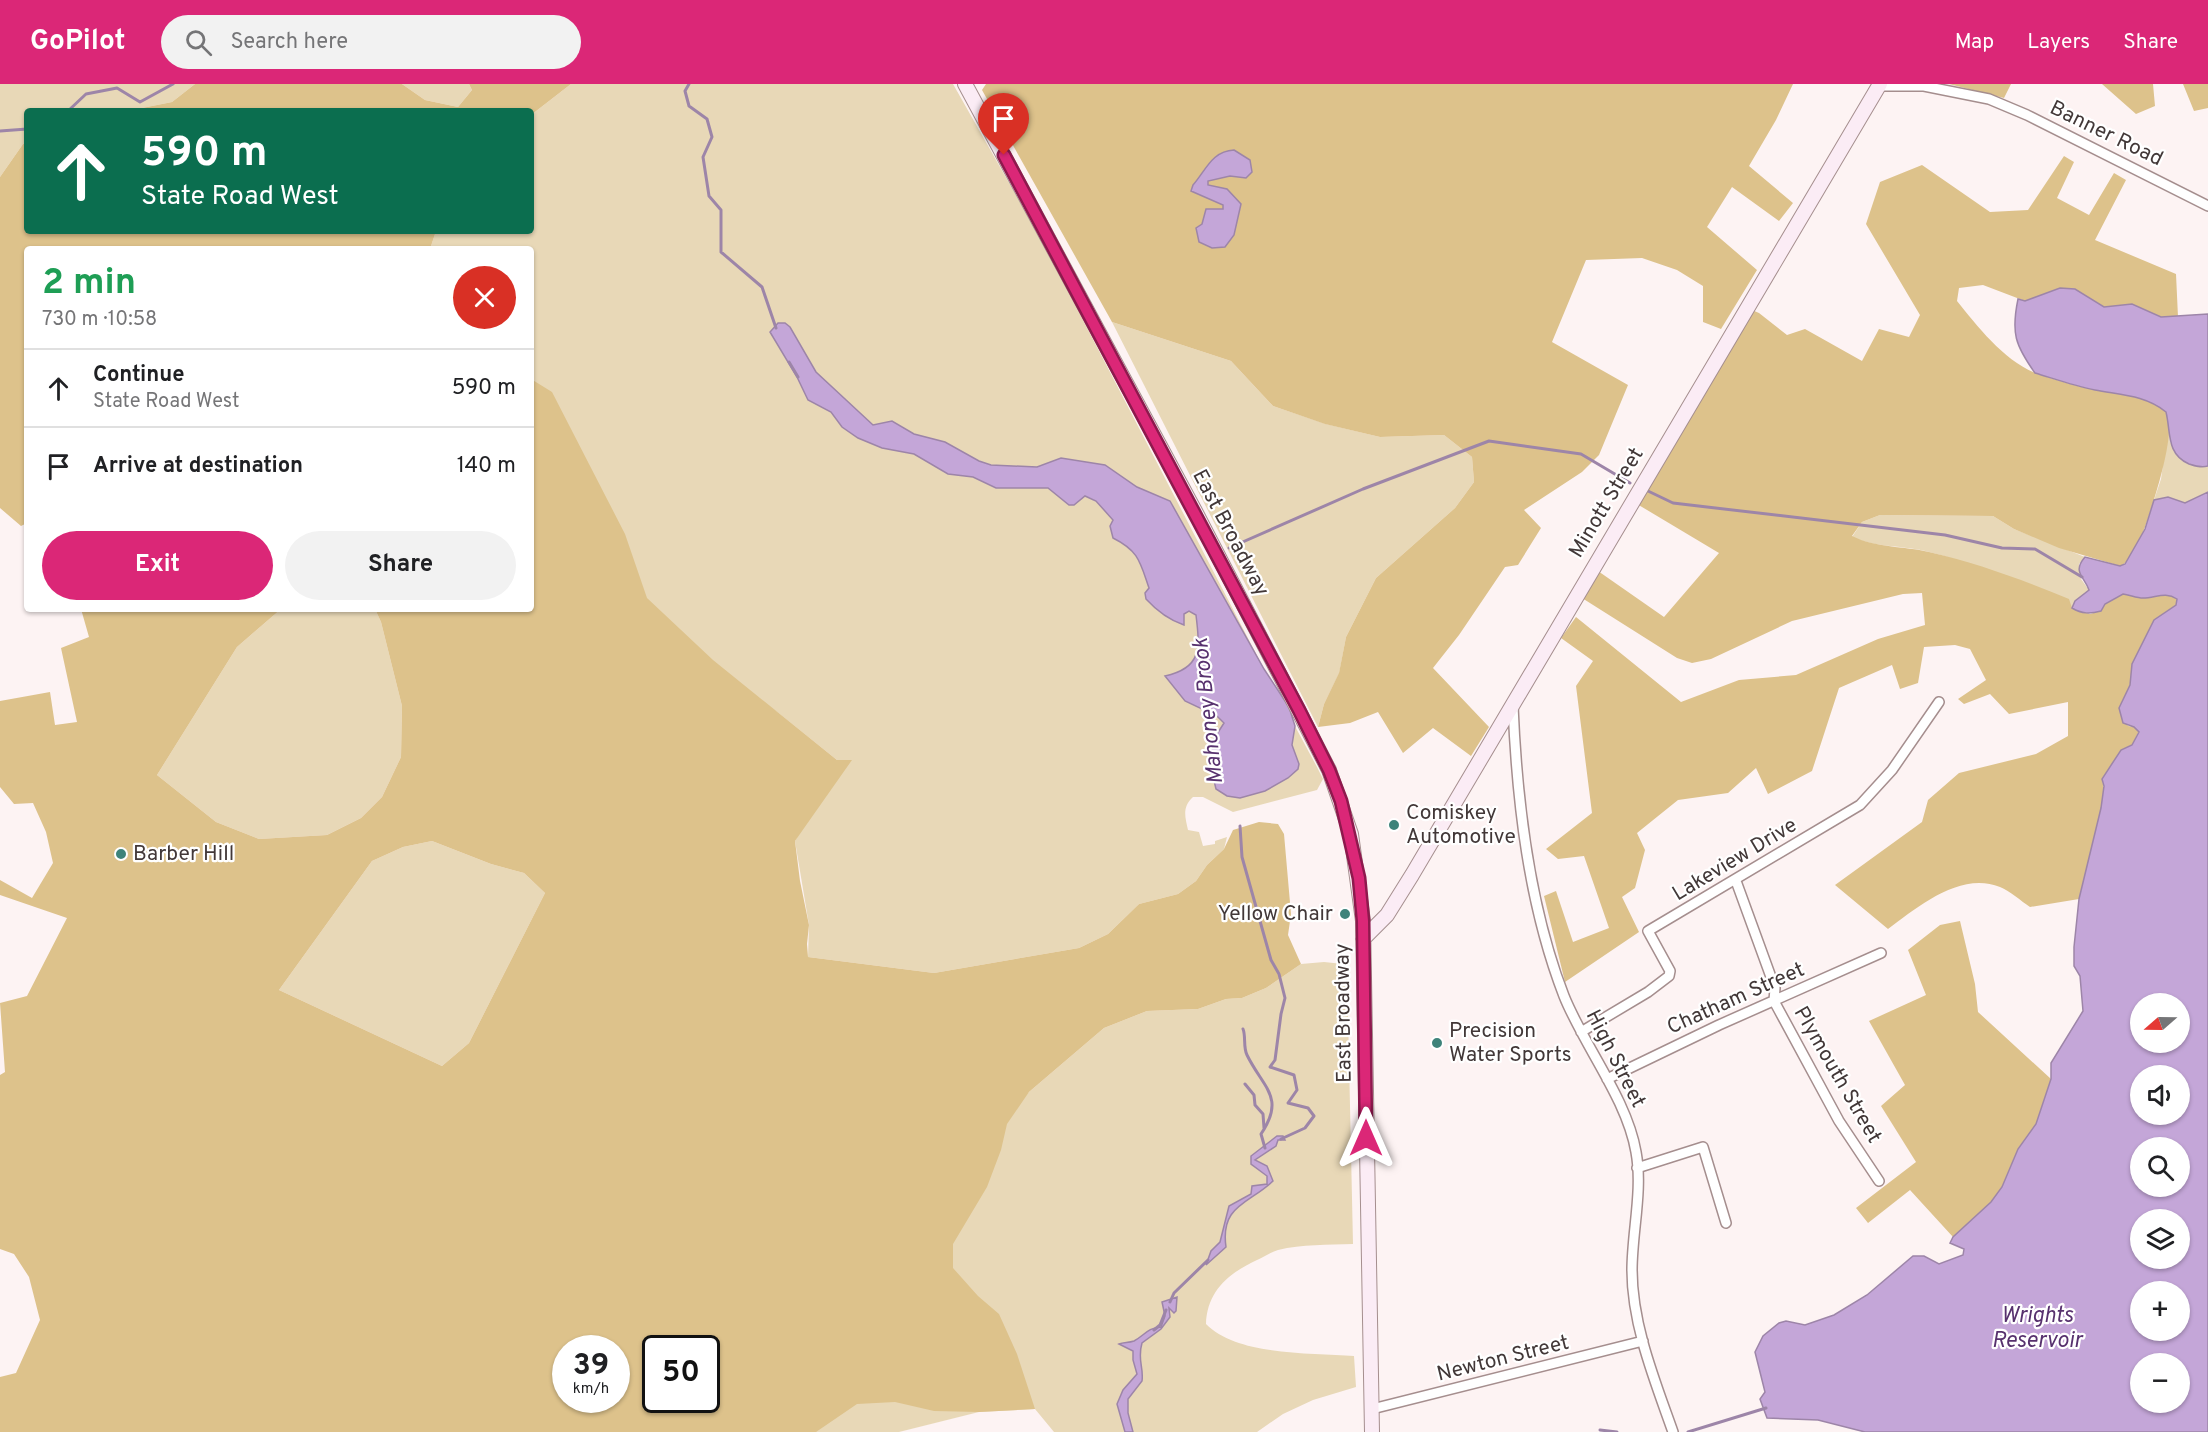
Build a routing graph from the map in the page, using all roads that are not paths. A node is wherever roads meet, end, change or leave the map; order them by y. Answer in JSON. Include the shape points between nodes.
{"nodes":[{"id":1,"x":965,"y":84,"type":"edge"},
{"id":2,"x":1879,"y":85,"type":"edge"},
{"id":3,"x":2208,"y":206,"type":"edge"},
{"id":4,"x":1513,"y":702,"type":"junction"},
{"id":5,"x":1939,"y":702,"type":"dead end"},
{"id":6,"x":1736,"y":881,"type":"junction"},
{"id":7,"x":1364,"y":939,"type":"junction"},
{"id":8,"x":1881,"y":953,"type":"dead end"},
{"id":9,"x":1774,"y":1001,"type":"junction"},
{"id":10,"x":1581,"y":1032,"type":"junction"},
{"id":11,"x":1607,"y":1079,"type":"junction"},
{"id":12,"x":1637,"y":1168,"type":"junction"},
{"id":13,"x":1879,"y":1181,"type":"dead end"},
{"id":14,"x":1725,"y":1223,"type":"dead end"},
{"id":15,"x":1643,"y":1341,"type":"junction"},
{"id":16,"x":1372,"y":1409,"type":"junction"},
{"id":17,"x":1372,"y":1432,"type":"edge"},
{"id":18,"x":1673,"y":1432,"type":"edge"}],
"edges":[{"from":1,"to":7,"type":"main road","name":"East Broadway","via":[[1329,770],[1351,834]]},
{"from":2,"to":3,"type":"street","name":"Banner Road","via":[[1924,86],[1989,99]]},
{"from":2,"to":4,"type":"main road","name":"Minott Street"},
{"from":4,"to":7,"type":"main road","name":"Minott Street","via":[[1387,915]]},
{"from":4,"to":10,"type":"street","name":"High Street","via":[[1520,794],[1539,911],[1555,971]]},
{"from":5,"to":6,"type":"street","name":"Lakeview Drive","via":[[1892,770],[1860,805]]},
{"from":6,"to":9,"type":"street","name":"Plymouth Street","via":[[1775,988]]},
{"from":6,"to":10,"type":"street","name":"Lakeview Drive","via":[[1648,931],[1670,971],[1669,976]]},
{"from":7,"to":16,"type":"main road","name":"East Broadway"},
{"from":8,"to":9,"type":"street","name":"Chatham Street"},
{"from":9,"to":11,"type":"street","name":"Chatham Street"},
{"from":9,"to":13,"type":"street","name":"Plymouth Street","via":[[1839,1120]]},
{"from":10,"to":11,"type":"street","name":"High Street"},
{"from":11,"to":12,"type":"street","name":"High Street","via":[[1630,1130]]},
{"from":12,"to":14,"type":"street","via":[[1703,1147]]},
{"from":12,"to":15,"type":"street","name":"High Street","via":[[1632,1272]]},
{"from":15,"to":16,"type":"street","name":"Newton Street"},
{"from":15,"to":18,"type":"street","name":"High Street"},
{"from":16,"to":17,"type":"main road","name":"East Broadway"}]}
